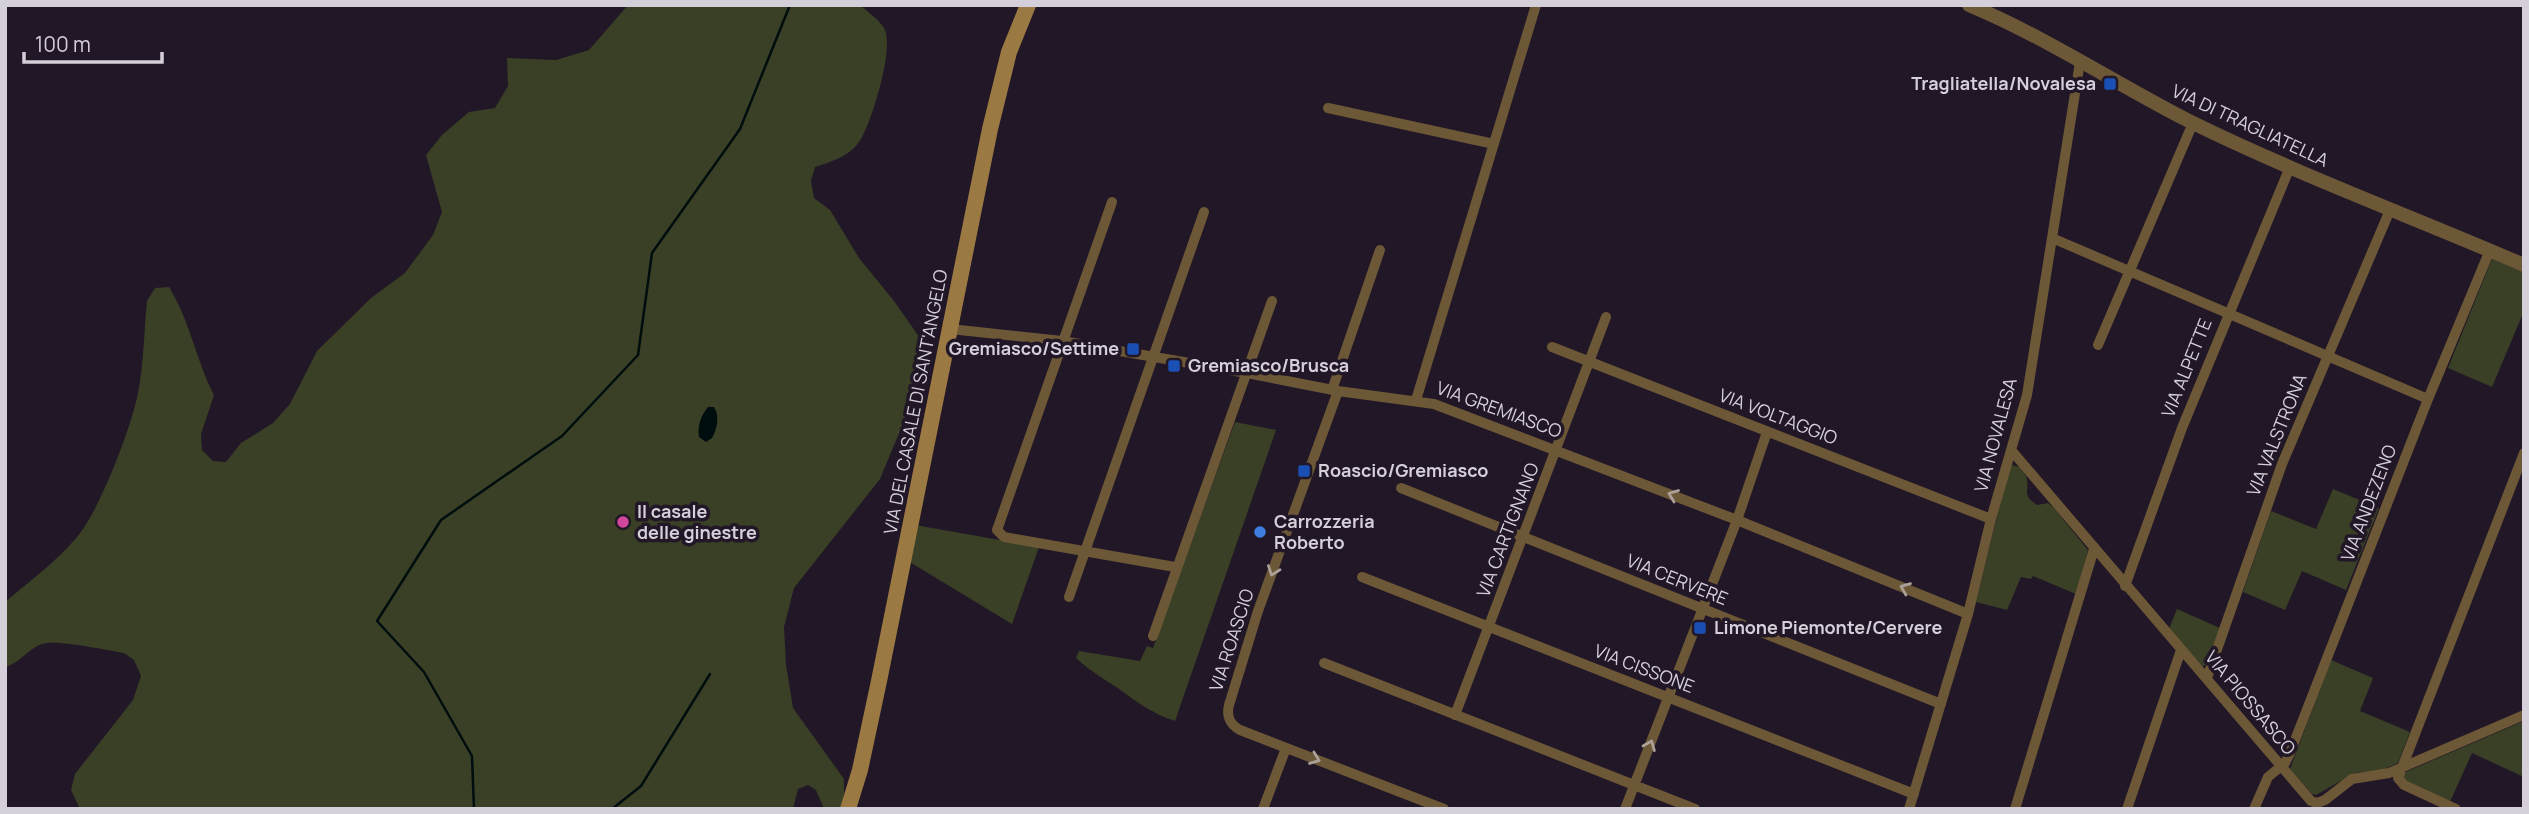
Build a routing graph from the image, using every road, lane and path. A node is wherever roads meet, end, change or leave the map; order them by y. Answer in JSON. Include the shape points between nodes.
{"nodes":[{"id":1,"x":1028,"y":5,"type":"edge"},
{"id":2,"x":1536,"y":5,"type":"edge"},
{"id":3,"x":1969,"y":5,"type":"edge"},
{"id":4,"x":2080,"y":62,"type":"junction"},
{"id":5,"x":1328,"y":108,"type":"dead end"},
{"id":6,"x":2193,"y":122,"type":"junction"},
{"id":7,"x":1494,"y":144,"type":"junction"},
{"id":8,"x":2290,"y":167,"type":"junction"},
{"id":9,"x":1112,"y":202,"type":"dead end"},
{"id":10,"x":2390,"y":209,"type":"junction"},
{"id":11,"x":1204,"y":212,"type":"dead end"},
{"id":12,"x":2052,"y":238,"type":"junction"},
{"id":13,"x":1380,"y":250,"type":"dead end"},
{"id":14,"x":2490,"y":250,"type":"junction"},
{"id":15,"x":2524,"y":265,"type":"edge"},
{"id":16,"x":2128,"y":272,"type":"junction"},
{"id":17,"x":1272,"y":301,"type":"dead end"},
{"id":18,"x":2228,"y":316,"type":"junction"},
{"id":19,"x":1606,"y":317,"type":"dead end"},
{"id":20,"x":950,"y":329,"type":"junction"},
{"id":21,"x":1062,"y":341,"type":"junction"},
{"id":22,"x":2098,"y":345,"type":"dead end"},
{"id":23,"x":1552,"y":347,"type":"dead end"},
{"id":24,"x":1154,"y":357,"type":"junction"},
{"id":25,"x":2327,"y":358,"type":"junction"},
{"id":26,"x":1590,"y":362,"type":"junction"},
{"id":27,"x":1247,"y":373,"type":"junction"},
{"id":28,"x":1335,"y":391,"type":"junction"},
{"id":29,"x":1416,"y":400,"type":"junction"},
{"id":30,"x":2428,"y":400,"type":"junction"},
{"id":31,"x":1768,"y":432,"type":"junction"},
{"id":32,"x":1557,"y":450,"type":"junction"},
{"id":33,"x":2011,"y":450,"type":"junction"},
{"id":34,"x":2524,"y":453,"type":"edge"},
{"id":35,"x":1401,"y":488,"type":"dead end"},
{"id":36,"x":1991,"y":519,"type":"junction"},
{"id":37,"x":1737,"y":520,"type":"junction"},
{"id":38,"x":1524,"y":539,"type":"junction"},
{"id":39,"x":2094,"y":549,"type":"junction"},
{"id":40,"x":1085,"y":552,"type":"junction"},
{"id":41,"x":1175,"y":567,"type":"junction"},
{"id":42,"x":1362,"y":577,"type":"dead end"},
{"id":43,"x":2126,"y":586,"type":"junction"},
{"id":44,"x":1069,"y":597,"type":"dead end"},
{"id":45,"x":1703,"y":610,"type":"junction"},
{"id":46,"x":1968,"y":614,"type":"junction"},
{"id":47,"x":1489,"y":626,"type":"junction"},
{"id":48,"x":1153,"y":636,"type":"dead end"},
{"id":49,"x":2181,"y":650,"type":"junction"},
{"id":50,"x":1324,"y":663,"type":"dead end"},
{"id":51,"x":2207,"y":678,"type":"junction"},
{"id":52,"x":1669,"y":697,"type":"junction"},
{"id":53,"x":1941,"y":704,"type":"junction"},
{"id":54,"x":1455,"y":715,"type":"junction"},
{"id":55,"x":2524,"y":715,"type":"edge"},
{"id":56,"x":1286,"y":748,"type":"junction"},
{"id":57,"x":2402,"y":766,"type":"junction"},
{"id":58,"x":2281,"y":767,"type":"junction"},
{"id":59,"x":1634,"y":785,"type":"junction"},
{"id":60,"x":1914,"y":793,"type":"junction"},
{"id":61,"x":848,"y":809,"type":"edge"},
{"id":62,"x":1263,"y":809,"type":"edge"},
{"id":63,"x":1444,"y":809,"type":"edge"},
{"id":64,"x":1625,"y":809,"type":"edge"},
{"id":65,"x":1695,"y":809,"type":"edge"},
{"id":66,"x":1909,"y":809,"type":"edge"},
{"id":67,"x":2015,"y":809,"type":"edge"},
{"id":68,"x":2127,"y":809,"type":"edge"},
{"id":69,"x":2254,"y":809,"type":"edge"},
{"id":70,"x":2456,"y":809,"type":"edge"}],
"edges":[{"from":1,"to":20,"type":"main road","name":"VIA DEL CASALE DI SANT'ANGELO","via":[[1005,64]]},
{"from":2,"to":7,"type":"street"},
{"from":3,"to":4,"type":"street","name":"VIA DI TRAGLIATELLA"},
{"from":4,"to":6,"type":"street","name":"VIA DI TRAGLIATELLA"},
{"from":4,"to":12,"type":"street","name":"VIA NOVALESA"},
{"from":5,"to":7,"type":"street"},
{"from":6,"to":8,"type":"street","name":"VIA DI TRAGLIATELLA"},
{"from":6,"to":16,"type":"street"},
{"from":7,"to":29,"type":"street"},
{"from":8,"to":10,"type":"street","name":"VIA DI TRAGLIATELLA"},
{"from":8,"to":18,"type":"street","name":"VIA ALPETTE"},
{"from":9,"to":21,"type":"street"},
{"from":10,"to":14,"type":"street","name":"VIA DI TRAGLIATELLA"},
{"from":10,"to":25,"type":"street","name":"VIA VALSTRONA"},
{"from":11,"to":24,"type":"street"},
{"from":12,"to":16,"type":"street"},
{"from":12,"to":33,"type":"street","name":"VIA NOVALESA","via":[[2031,377]]},
{"from":13,"to":28,"type":"street","name":"VIA ROASCIO"},
{"from":14,"to":15,"type":"street","name":"VIA DI TRAGLIATELLA"},
{"from":14,"to":30,"type":"street","name":"VIA ANDEZENO"},
{"from":16,"to":18,"type":"street"},
{"from":16,"to":22,"type":"street"},
{"from":17,"to":27,"type":"street"},
{"from":18,"to":25,"type":"street"},
{"from":18,"to":43,"type":"street","name":"VIA ALPETTE"},
{"from":19,"to":26,"type":"street","name":"VIA CARTIGNANO"},
{"from":20,"to":21,"type":"street","name":"VIA GREMIASCO"},
{"from":20,"to":61,"type":"main road","name":"VIA DEL CASALE DI SANT'ANGELO","via":[[860,770]]},
{"from":21,"to":24,"type":"street","name":"VIA GREMIASCO"},
{"from":21,"to":40,"type":"street","via":[[997,530],[1004,537]]},
{"from":23,"to":26,"type":"street","name":"VIA VOLTAGGIO"},
{"from":24,"to":27,"type":"street","name":"VIA GREMIASCO"},
{"from":24,"to":40,"type":"street"},
{"from":25,"to":30,"type":"street"},
{"from":25,"to":51,"type":"street","name":"VIA VALSTRONA","via":[[2282,464]]},
{"from":26,"to":31,"type":"street","name":"VIA VOLTAGGIO"},
{"from":26,"to":32,"type":"street","name":"VIA CARTIGNANO"},
{"from":27,"to":28,"type":"street","name":"VIA GREMIASCO"},
{"from":27,"to":41,"type":"street"},
{"from":28,"to":29,"type":"street","name":"VIA GREMIASCO"},
{"from":28,"to":56,"type":"street","name":"VIA ROASCIO","one_way":true,"via":[[1228,709],[1229,720],[1237,728]]},
{"from":29,"to":32,"type":"street","name":"VIA GREMIASCO"},
{"from":30,"to":58,"type":"street","name":"VIA ANDEZENO"},
{"from":31,"to":36,"type":"street","name":"VIA VOLTAGGIO"},
{"from":31,"to":37,"type":"street"},
{"from":37,"to":32,"type":"street","name":"VIA GREMIASCO","one_way":true},
{"from":32,"to":38,"type":"street","name":"VIA CARTIGNANO"},
{"from":33,"to":36,"type":"street","name":"VIA NOVALESA"},
{"from":33,"to":39,"type":"street","name":"VIA PIOSSASCO"},
{"from":34,"to":57,"type":"street"},
{"from":35,"to":38,"type":"street","name":"VIA CERVERE"},
{"from":36,"to":46,"type":"street","name":"VIA NOVALESA"},
{"from":37,"to":45,"type":"street"},
{"from":46,"to":37,"type":"street","name":"VIA GREMIASCO","one_way":true},
{"from":38,"to":45,"type":"street","name":"VIA CERVERE"},
{"from":38,"to":47,"type":"street","name":"VIA CARTIGNANO"},
{"from":39,"to":43,"type":"street","name":"VIA PIOSSASCO"},
{"from":39,"to":67,"type":"street"},
{"from":40,"to":41,"type":"street"},
{"from":40,"to":44,"type":"street"},
{"from":41,"to":48,"type":"street"},
{"from":42,"to":47,"type":"street","name":"VIA CISSONE"},
{"from":43,"to":49,"type":"street","name":"VIA PIOSSASCO"},
{"from":45,"to":52,"type":"street"},
{"from":45,"to":53,"type":"street","name":"VIA CERVERE"},
{"from":46,"to":53,"type":"street","name":"VIA NOVALESA"},
{"from":47,"to":52,"type":"street","name":"VIA CISSONE"},
{"from":47,"to":54,"type":"street","name":"VIA CARTIGNANO"},
{"from":49,"to":51,"type":"street","name":"VIA PIOSSASCO"},
{"from":49,"to":68,"type":"street"},
{"from":50,"to":54,"type":"street"},
{"from":51,"to":58,"type":"street","name":"VIA PIOSSASCO"},
{"from":59,"to":52,"type":"street","one_way":true},
{"from":52,"to":60,"type":"street","name":"VIA CISSONE"},
{"from":53,"to":60,"type":"street","name":"VIA NOVALESA"},
{"from":54,"to":59,"type":"street"},
{"from":55,"to":57,"type":"street","name":"VIA PIOSSASCO"},
{"from":56,"to":62,"type":"street"},
{"from":56,"to":63,"type":"street","name":"VIA ROASCIO","one_way":true},
{"from":57,"to":58,"type":"street","name":"VIA PIOSSASCO","via":[[2386,774],[2351,779],[2317,803],[2309,800]]},
{"from":57,"to":70,"type":"street","via":[[2398,778],[2402,784]]},
{"from":58,"to":69,"type":"street","name":"VIA ANDEZENO","via":[[2268,777]]},
{"from":59,"to":64,"type":"street"},
{"from":59,"to":65,"type":"street"},
{"from":60,"to":66,"type":"street","name":"VIA NOVALESA"}]}
